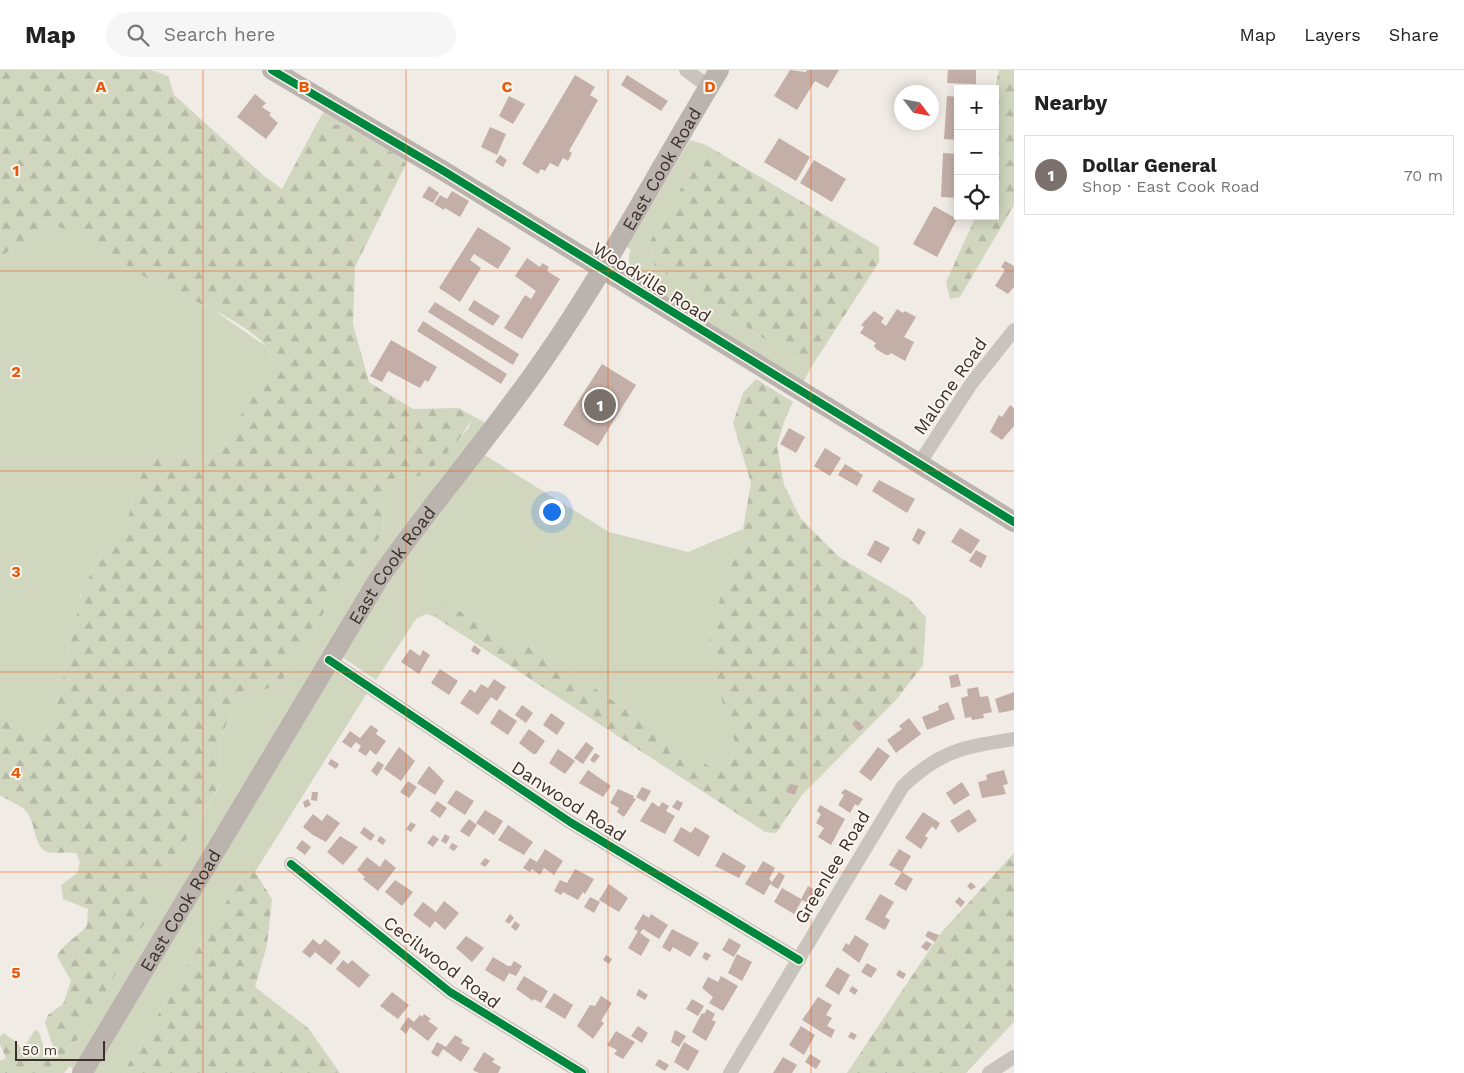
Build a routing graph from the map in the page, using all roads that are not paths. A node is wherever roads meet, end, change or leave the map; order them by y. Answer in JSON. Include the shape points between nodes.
{"nodes":[{"id":1,"x":272,"y":70,"type":"edge"},
{"id":2,"x":686,"y":70,"type":"edge"},
{"id":3,"x":714,"y":78,"type":"edge"},
{"id":4,"x":602,"y":268,"type":"junction"},
{"id":5,"x":1014,"y":330,"type":"edge"},
{"id":6,"x":919,"y":464,"type":"junction"},
{"id":7,"x":1014,"y":522,"type":"edge"},
{"id":8,"x":329,"y":660,"type":"junction"},
{"id":9,"x":1014,"y":739,"type":"edge"},
{"id":10,"x":291,"y":864,"type":"dead end"},
{"id":11,"x":799,"y":960,"type":"junction"},
{"id":12,"x":1014,"y":1057,"type":"edge"},
{"id":13,"x":82,"y":1073,"type":"edge"},
{"id":14,"x":582,"y":1073,"type":"edge"},
{"id":15,"x":730,"y":1073,"type":"edge"},
{"id":16,"x":989,"y":1073,"type":"edge"}],
"edges":[{"from":1,"to":4,"type":"main road","name":"Woodville Road"},
{"from":2,"to":3,"type":"street"},
{"from":3,"to":4,"type":"main road","name":"East Cook Road"},
{"from":4,"to":6,"type":"main road","name":"Woodville Road"},
{"from":4,"to":8,"type":"main road","name":"East Cook Road","via":[[529,380],[400,549]]},
{"from":5,"to":6,"type":"street","name":"Malone Road","via":[[971,384]]},
{"from":6,"to":7,"type":"main road","name":"Woodville Road"},
{"from":8,"to":11,"type":"street","name":"Danwood Road","via":[[570,822]]},
{"from":8,"to":13,"type":"main road","name":"East Cook Road"},
{"from":9,"to":11,"type":"street","name":"Greenlee Road","via":[[952,751],[926,766],[903,786]]},
{"from":10,"to":14,"type":"street","name":"Cecilwood Road","via":[[450,992]]},
{"from":11,"to":15,"type":"street","name":"Greenlee Road"},
{"from":12,"to":16,"type":"street"}]}
